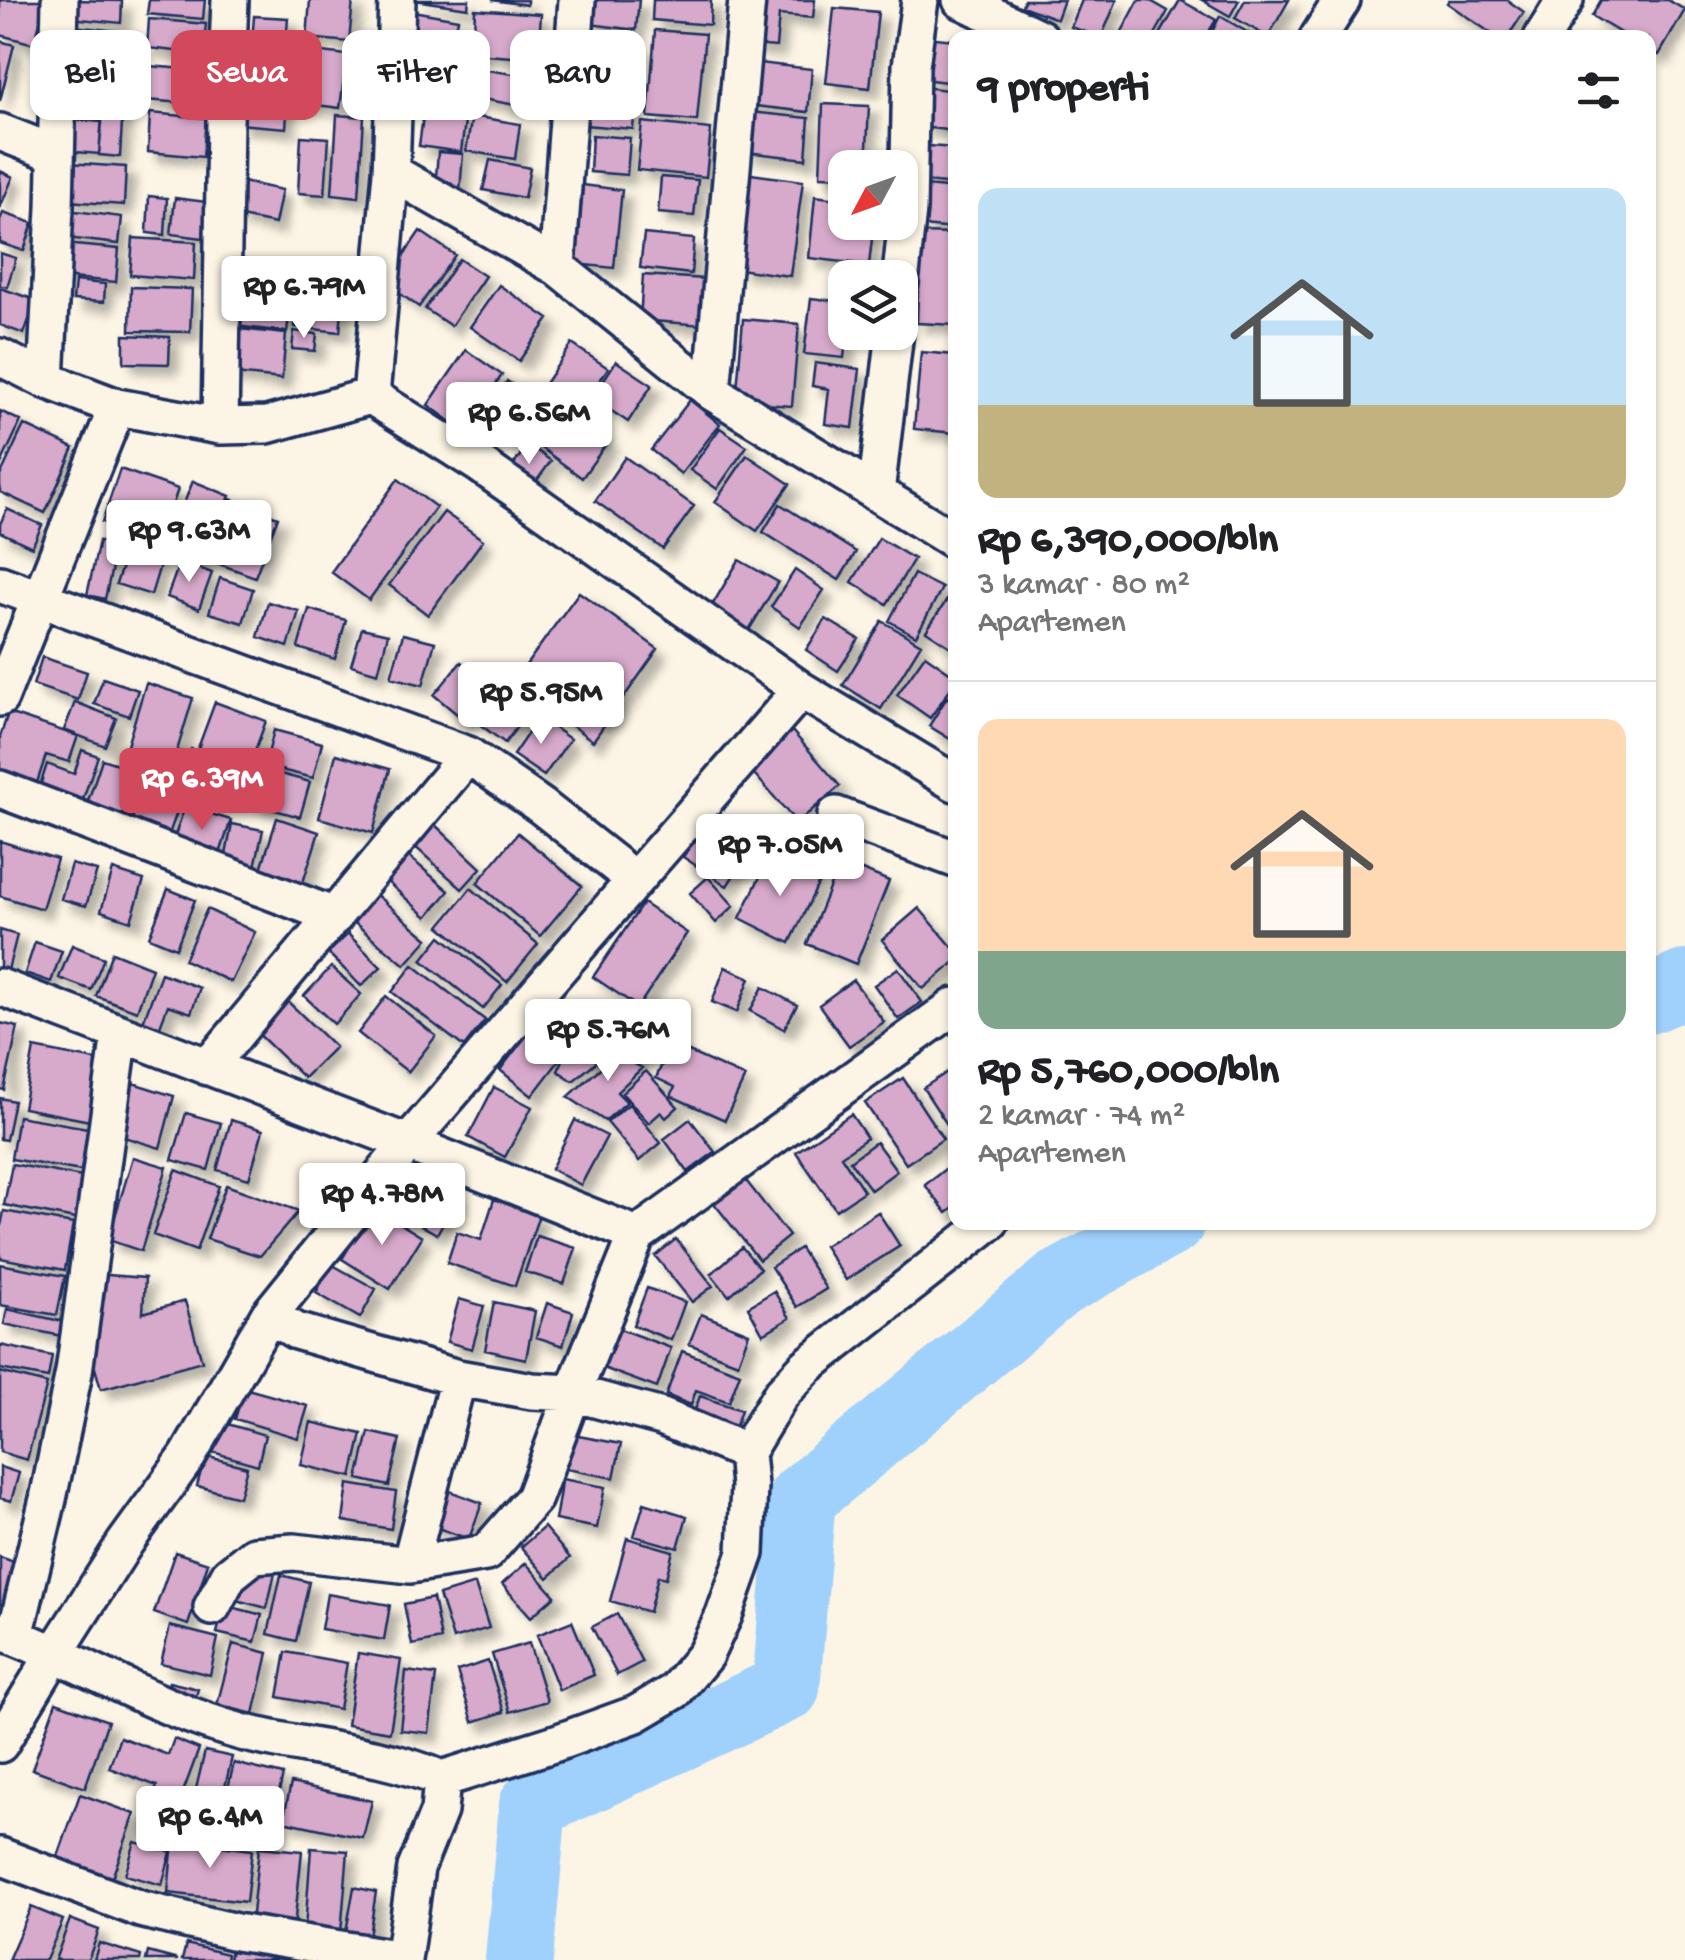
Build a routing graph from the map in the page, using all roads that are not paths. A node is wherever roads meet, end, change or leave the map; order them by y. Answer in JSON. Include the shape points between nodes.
{"nodes":[{"id":1,"x":60,"y":0,"type":"edge"},
{"id":2,"x":230,"y":0,"type":"edge"},
{"id":3,"x":397,"y":0,"type":"edge"},
{"id":4,"x":577,"y":0,"type":"edge"},
{"id":5,"x":747,"y":0,"type":"edge"},
{"id":6,"x":920,"y":0,"type":"edge"},
{"id":7,"x":961,"y":0,"type":"edge"},
{"id":8,"x":1342,"y":0,"type":"edge"},
{"id":9,"x":1565,"y":0,"type":"edge"},
{"id":10,"x":1023,"y":30,"type":"edge"},
{"id":11,"x":1323,"y":30,"type":"edge"},
{"id":12,"x":1547,"y":30,"type":"edge"},
{"id":13,"x":0,"y":132,"type":"edge"},
{"id":14,"x":56,"y":154,"type":"junction"},
{"id":15,"x":391,"y":172,"type":"junction"},
{"id":16,"x":903,"y":260,"type":"edge"},
{"id":17,"x":558,"y":267,"type":"junction"},
{"id":18,"x":892,"y":350,"type":"edge"},
{"id":19,"x":0,"y":357,"type":"edge"},
{"id":20,"x":46,"y":380,"type":"junction"},
{"id":21,"x":712,"y":392,"type":"junction"},
{"id":22,"x":371,"y":396,"type":"junction"},
{"id":23,"x":118,"y":407,"type":"junction"},
{"id":24,"x":220,"y":426,"type":"junction"},
{"id":25,"x":876,"y":493,"type":"junction"},
{"id":26,"x":948,"y":537,"type":"edge"},
{"id":27,"x":0,"y":584,"type":"edge"},
{"id":28,"x":40,"y":600,"type":"junction"},
{"id":29,"x":801,"y":690,"type":"junction"},
{"id":30,"x":0,"y":698,"type":"edge"},
{"id":31,"x":468,"y":755,"type":"junction"},
{"id":32,"x":948,"y":778,"type":"edge"},
{"id":33,"x":0,"y":789,"type":"edge"},
{"id":34,"x":836,"y":816,"type":"dead end"},
{"id":35,"x":948,"y":856,"type":"edge"},
{"id":36,"x":635,"y":880,"type":"junction"},
{"id":37,"x":336,"y":916,"type":"junction"},
{"id":38,"x":0,"y":988,"type":"edge"},
{"id":39,"x":948,"y":1011,"type":"edge"},
{"id":40,"x":120,"y":1033,"type":"junction"},
{"id":41,"x":208,"y":1067,"type":"junction"},
{"id":42,"x":408,"y":1143,"type":"junction"},
{"id":43,"x":980,"y":1230,"type":"edge"},
{"id":44,"x":637,"y":1235,"type":"junction"},
{"id":45,"x":268,"y":1315,"type":"junction"},
{"id":46,"x":458,"y":1378,"type":"junction"},
{"id":47,"x":573,"y":1393,"type":"junction"},
{"id":48,"x":746,"y":1452,"type":"junction"},
{"id":49,"x":410,"y":1564,"type":"junction"},
{"id":50,"x":212,"y":1607,"type":"dead end"},
{"id":51,"x":8,"y":1634,"type":"edge"},
{"id":52,"x":54,"y":1653,"type":"junction"},
{"id":53,"x":0,"y":1744,"type":"edge"},
{"id":54,"x":442,"y":1779,"type":"junction"},
{"id":55,"x":0,"y":1856,"type":"edge"},
{"id":56,"x":402,"y":1960,"type":"edge"}],
"edges":[{"from":1,"to":14,"type":"street"},
{"from":2,"to":24,"type":"street"},
{"from":3,"to":15,"type":"street"},
{"from":4,"to":17,"type":"street"},
{"from":5,"to":21,"type":"street"},
{"from":6,"to":16,"type":"street"},
{"from":7,"to":10,"type":"street"},
{"from":8,"to":11,"type":"street"},
{"from":9,"to":12,"type":"street"},
{"from":13,"to":14,"type":"street"},
{"from":14,"to":20,"type":"street"},
{"from":15,"to":17,"type":"street"},
{"from":15,"to":22,"type":"street"},
{"from":17,"to":21,"type":"street"},
{"from":18,"to":25,"type":"street"},
{"from":19,"to":20,"type":"street"},
{"from":20,"to":23,"type":"street"},
{"from":21,"to":25,"type":"street"},
{"from":22,"to":24,"type":"street","via":[[268,425]]},
{"from":22,"to":29,"type":"street"},
{"from":23,"to":24,"type":"street"},
{"from":23,"to":28,"type":"street"},
{"from":25,"to":26,"type":"street"},
{"from":27,"to":28,"type":"street"},
{"from":28,"to":30,"type":"street"},
{"from":28,"to":31,"type":"street"},
{"from":29,"to":32,"type":"street"},
{"from":29,"to":36,"type":"street"},
{"from":31,"to":36,"type":"street"},
{"from":31,"to":37,"type":"street"},
{"from":33,"to":37,"type":"street"},
{"from":34,"to":35,"type":"street"},
{"from":36,"to":42,"type":"street"},
{"from":37,"to":41,"type":"street"},
{"from":38,"to":40,"type":"street"},
{"from":39,"to":44,"type":"street"},
{"from":40,"to":41,"type":"street"},
{"from":40,"to":51,"type":"street","via":[[74,1372],[48,1499]]},
{"from":41,"to":42,"type":"street"},
{"from":42,"to":44,"type":"street"},
{"from":42,"to":45,"type":"street"},
{"from":43,"to":48,"type":"street","via":[[807,1366],[781,1394]]},
{"from":44,"to":47,"type":"street"},
{"from":45,"to":46,"type":"street","via":[[296,1331]]},
{"from":45,"to":52,"type":"street","via":[[188,1456]]},
{"from":46,"to":47,"type":"street"},
{"from":46,"to":49,"type":"street"},
{"from":47,"to":48,"type":"street","via":[[662,1417]]},
{"from":47,"to":49,"type":"street","via":[[534,1498],[513,1525],[486,1553]]},
{"from":48,"to":54,"type":"street","via":[[746,1553],[705,1655],[675,1691],[636,1714]]},
{"from":49,"to":50,"type":"street","via":[[294,1552],[254,1555],[229,1575]]},
{"from":51,"to":52,"type":"street"},
{"from":52,"to":53,"type":"street"},
{"from":52,"to":54,"type":"street","via":[[161,1704],[240,1732],[411,1766]]},
{"from":54,"to":56,"type":"street","via":[[439,1811],[416,1868]]},
{"from":55,"to":56,"type":"street","via":[[140,1909]]}]}
